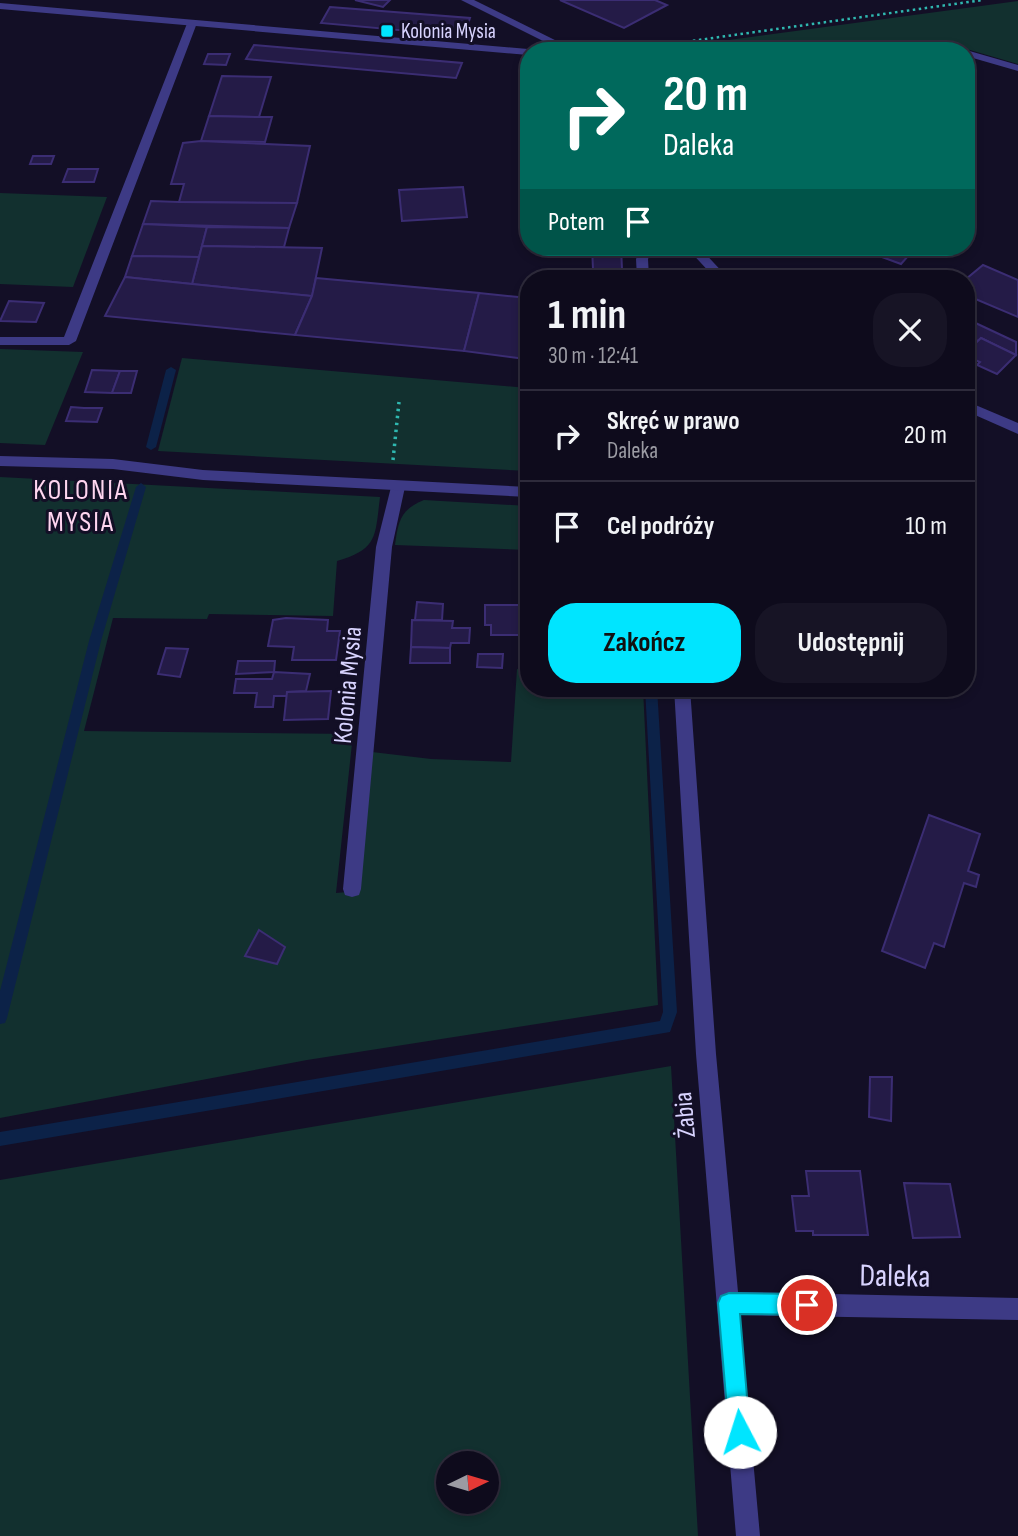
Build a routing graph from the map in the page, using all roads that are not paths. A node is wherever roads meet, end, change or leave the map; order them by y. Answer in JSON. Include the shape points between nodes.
{"nodes":[{"id":1,"x":466,"y":0,"type":"edge"},
{"id":2,"x":0,"y":6,"type":"edge"},
{"id":3,"x":192,"y":23,"type":"junction"},
{"id":4,"x":553,"y":42,"type":"edge"},
{"id":5,"x":520,"y":51,"type":"edge"},
{"id":6,"x":975,"y":56,"type":"edge"},
{"id":7,"x":1018,"y":68,"type":"edge"},
{"id":8,"x":701,"y":256,"type":"edge"},
{"id":9,"x":714,"y":270,"type":"edge"},
{"id":10,"x":0,"y":341,"type":"edge"},
{"id":11,"x":975,"y":409,"type":"edge"},
{"id":12,"x":1018,"y":429,"type":"edge"},
{"id":13,"x":0,"y":461,"type":"edge"},
{"id":14,"x":398,"y":487,"type":"junction"},
{"id":15,"x":520,"y":492,"type":"edge"},
{"id":16,"x":683,"y":697,"type":"edge"},
{"id":17,"x":352,"y":889,"type":"dead end"},
{"id":18,"x":729,"y":1303,"type":"junction"},
{"id":19,"x":1018,"y":1309,"type":"edge"},
{"id":20,"x":748,"y":1536,"type":"edge"}],
"edges":[{"from":1,"to":4,"type":"street"},
{"from":2,"to":3,"type":"street"},
{"from":3,"to":5,"type":"street"},
{"from":3,"to":10,"type":"street","via":[[69,341]]},
{"from":6,"to":7,"type":"street"},
{"from":8,"to":9,"type":"street"},
{"from":11,"to":12,"type":"street"},
{"from":13,"to":14,"type":"street","via":[[113,464],[203,475]]},
{"from":14,"to":15,"type":"street"},
{"from":14,"to":17,"type":"street","name":"Kolonia Mysia","via":[[384,547]]},
{"from":16,"to":18,"type":"street","name":"Żabia","via":[[706,1054]]},
{"from":18,"to":19,"type":"street","name":"Daleka"},
{"from":18,"to":20,"type":"street","name":"Żabia"}]}
